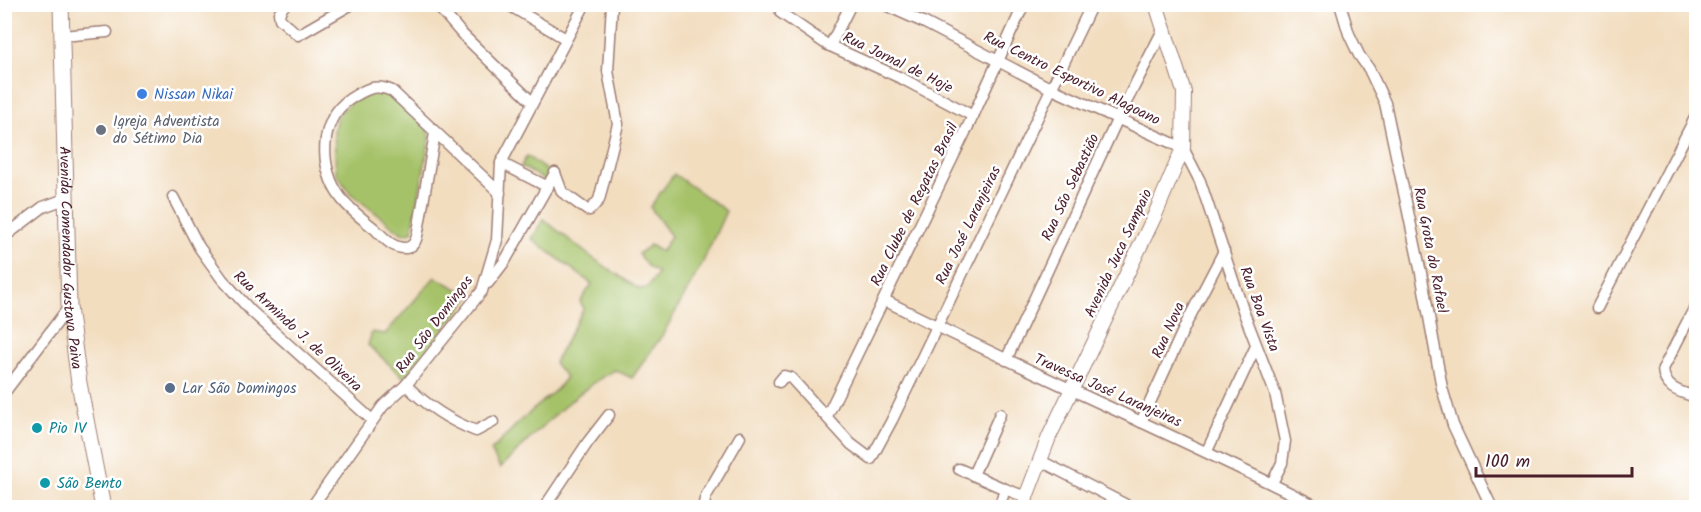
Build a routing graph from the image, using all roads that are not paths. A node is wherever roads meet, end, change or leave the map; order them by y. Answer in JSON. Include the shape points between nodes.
{"nodes":[{"id":1,"x":61,"y":4,"type":"edge"},
{"id":2,"x":285,"y":4,"type":"edge"},
{"id":3,"x":352,"y":4,"type":"edge"},
{"id":4,"x":436,"y":4,"type":"edge"},
{"id":5,"x":507,"y":4,"type":"edge"},
{"id":6,"x":585,"y":4,"type":"edge"},
{"id":7,"x":612,"y":4,"type":"edge"},
{"id":8,"x":851,"y":4,"type":"edge"},
{"id":9,"x":883,"y":4,"type":"edge"},
{"id":10,"x":1092,"y":4,"type":"edge"},
{"id":11,"x":1156,"y":4,"type":"edge"},
{"id":12,"x":1340,"y":4,"type":"edge"},
{"id":13,"x":1022,"y":5,"type":"edge"},
{"id":14,"x":781,"y":14,"type":"dead end"},
{"id":15,"x":1164,"y":28,"type":"junction"},
{"id":16,"x":107,"y":32,"type":"dead end"},
{"id":17,"x":62,"y":36,"type":"junction"},
{"id":18,"x":566,"y":39,"type":"junction"},
{"id":19,"x":830,"y":46,"type":"junction"},
{"id":20,"x":999,"y":61,"type":"junction"},
{"id":21,"x":1050,"y":88,"type":"junction"},
{"id":22,"x":532,"y":102,"type":"junction"},
{"id":23,"x":973,"y":116,"type":"junction"},
{"id":24,"x":1696,"y":116,"type":"edge"},
{"id":25,"x":1118,"y":118,"type":"junction"},
{"id":26,"x":435,"y":133,"type":"junction"},
{"id":27,"x":1183,"y":148,"type":"junction"},
{"id":28,"x":501,"y":163,"type":"junction"},
{"id":29,"x":548,"y":186,"type":"junction"},
{"id":30,"x":500,"y":193,"type":"junction"},
{"id":31,"x":173,"y":197,"type":"dead end"},
{"id":32,"x":65,"y":199,"type":"junction"},
{"id":33,"x":4,"y":237,"type":"edge"},
{"id":34,"x":1224,"y":251,"type":"junction"},
{"id":35,"x":482,"y":291,"type":"junction"},
{"id":36,"x":884,"y":300,"type":"junction"},
{"id":37,"x":1696,"y":305,"type":"edge"},
{"id":38,"x":69,"y":307,"type":"junction"},
{"id":39,"x":1597,"y":308,"type":"dead end"},
{"id":40,"x":936,"y":326,"type":"junction"},
{"id":41,"x":1256,"y":346,"type":"junction"},
{"id":42,"x":1006,"y":360,"type":"junction"},
{"id":43,"x":778,"y":382,"type":"dead end"},
{"id":44,"x":406,"y":386,"type":"junction"},
{"id":45,"x":1071,"y":391,"type":"junction"},
{"id":46,"x":4,"y":393,"type":"edge"},
{"id":47,"x":1696,"y":396,"type":"edge"},
{"id":48,"x":1000,"y":414,"type":"dead end"},
{"id":49,"x":609,"y":415,"type":"dead end"},
{"id":50,"x":827,"y":416,"type":"junction"},
{"id":51,"x":372,"y":420,"type":"junction"},
{"id":52,"x":493,"y":422,"type":"dead end"},
{"id":53,"x":1142,"y":422,"type":"junction"},
{"id":54,"x":740,"y":437,"type":"dead end"},
{"id":55,"x":1208,"y":451,"type":"junction"},
{"id":56,"x":1039,"y":460,"type":"junction"},
{"id":57,"x":959,"y":469,"type":"dead end"},
{"id":58,"x":973,"y":475,"type":"junction"},
{"id":59,"x":1272,"y":483,"type":"junction"},
{"id":60,"x":1005,"y":489,"type":"junction"},
{"id":61,"x":1026,"y":502,"type":"edge"},
{"id":62,"x":1490,"y":506,"type":"edge"},
{"id":63,"x":103,"y":507,"type":"edge"},
{"id":64,"x":311,"y":507,"type":"edge"},
{"id":65,"x":544,"y":507,"type":"edge"},
{"id":66,"x":707,"y":507,"type":"edge"},
{"id":67,"x":999,"y":507,"type":"edge"},
{"id":68,"x":1131,"y":507,"type":"edge"},
{"id":69,"x":1320,"y":507,"type":"edge"}],
"edges":[{"from":1,"to":17,"type":"main road","name":"Avenida Comendador Gustavo Paiva"},
{"from":2,"to":3,"type":"street","via":[[280,19],[298,35]]},
{"from":4,"to":22,"type":"street"},
{"from":5,"to":18,"type":"street"},
{"from":6,"to":18,"type":"street","name":"Rua São Domingos"},
{"from":7,"to":29,"type":"street","via":[[608,71],[618,124],[599,200],[590,210],[579,206],[561,192],[555,173]]},
{"from":8,"to":19,"type":"street"},
{"from":9,"to":20,"type":"street","name":"Rua Centro Esportivo Alagoano"},
{"from":10,"to":21,"type":"street","name":"Rua José Laranjeiras"},
{"from":11,"to":15,"type":"main road","name":"Avenida Juca Sampaio"},
{"from":12,"to":62,"type":"street","name":"Rua Grota do Rafael","via":[[1349,34],[1385,103],[1442,388],[1453,425]]},
{"from":13,"to":20,"type":"street","name":"Rua Clube de Regatas Brasil"},
{"from":14,"to":19,"type":"street","name":"Rua Jornal de Hoje"},
{"from":15,"to":25,"type":"street","name":"Rua São Sebastião"},
{"from":15,"to":27,"type":"main road","name":"Avenida Juca Sampaio","via":[[1184,92]]},
{"from":16,"to":17,"type":"street"},
{"from":17,"to":32,"type":"main road","name":"Avenida Comendador Gustavo Paiva"},
{"from":18,"to":22,"type":"street","name":"Rua São Domingos"},
{"from":19,"to":23,"type":"street","name":"Rua Jornal de Hoje"},
{"from":20,"to":21,"type":"street","name":"Rua Centro Esportivo Alagoano"},
{"from":20,"to":23,"type":"street","name":"Rua Clube de Regatas Brasil"},
{"from":21,"to":25,"type":"street","name":"Rua Centro Esportivo Alagoano"},
{"from":21,"to":40,"type":"street","name":"Rua José Laranjeiras"},
{"from":22,"to":28,"type":"street","name":"Rua São Domingos"},
{"from":23,"to":36,"type":"street","name":"Rua Clube de Regatas Brasil"},
{"from":24,"to":39,"type":"street"},
{"from":25,"to":27,"type":"street","name":"Rua Centro Esportivo Alagoano"},
{"from":25,"to":42,"type":"street","name":"Rua São Sebastião"},
{"from":26,"to":26,"type":"street","via":[[416,240],[412,246],[398,247],[340,198],[329,176],[325,152],[327,126],[346,101],[365,89],[382,87],[392,91]]},
{"from":26,"to":30,"type":"street"},
{"from":27,"to":34,"type":"street","name":"Rua Boa Vista","via":[[1200,182]]},
{"from":27,"to":45,"type":"main road","name":"Avenida Juca Sampaio","via":[[1155,216]]},
{"from":28,"to":29,"type":"street"},
{"from":28,"to":30,"type":"street","name":"Rua São Domingos"},
{"from":29,"to":35,"type":"street","via":[[505,261]]},
{"from":30,"to":35,"type":"street","name":"Rua São Domingos","via":[[497,240]]},
{"from":31,"to":51,"type":"street","name":"Rua Armindo J. de Oliveira","via":[[199,247],[222,279],[251,311]]},
{"from":32,"to":33,"type":"street","via":[[43,207]]},
{"from":32,"to":38,"type":"main road","name":"Avenida Comendador Gustavo Paiva"},
{"from":34,"to":41,"type":"street","name":"Rua Boa Vista"},
{"from":34,"to":53,"type":"street","name":"Rua Nova"},
{"from":35,"to":44,"type":"street","name":"Rua São Domingos"},
{"from":36,"to":40,"type":"street","name":"Travessa José Laranjeiras"},
{"from":36,"to":50,"type":"street","name":"Rua Clube de Regatas Brasil"},
{"from":37,"to":47,"type":"street","via":[[1664,369],[1664,379],[1672,387]]},
{"from":38,"to":46,"type":"street"},
{"from":38,"to":63,"type":"main road","name":"Avenida Comendador Gustavo Paiva"},
{"from":40,"to":42,"type":"street","name":"Travessa José Laranjeiras"},
{"from":40,"to":50,"type":"street","name":"Rua José Laranjeiras","via":[[871,459],[851,444]]},
{"from":41,"to":55,"type":"street"},
{"from":41,"to":59,"type":"street","name":"Rua Boa Vista","via":[[1275,393],[1285,441],[1282,463]]},
{"from":42,"to":45,"type":"street","name":"Travessa José Laranjeiras"},
{"from":43,"to":50,"type":"street","via":[[789,376]]},
{"from":44,"to":51,"type":"street","name":"Rua São Domingos"},
{"from":44,"to":52,"type":"street","via":[[457,424],[476,431]]},
{"from":45,"to":53,"type":"street","name":"Travessa José Laranjeiras"},
{"from":45,"to":56,"type":"main road","name":"Avenida Juca Sampaio"},
{"from":48,"to":58,"type":"street"},
{"from":49,"to":65,"type":"street"},
{"from":51,"to":64,"type":"street","name":"Rua São Domingos"},
{"from":53,"to":55,"type":"street","name":"Travessa José Laranjeiras"},
{"from":54,"to":66,"type":"street","via":[[706,496]]},
{"from":55,"to":59,"type":"street","name":"Travessa José Laranjeiras"},
{"from":56,"to":61,"type":"main road","name":"Avenida Juca Sampaio"},
{"from":56,"to":68,"type":"street"},
{"from":57,"to":58,"type":"street"},
{"from":58,"to":60,"type":"street"},
{"from":59,"to":69,"type":"street","name":"Travessa José Laranjeiras"},
{"from":60,"to":61,"type":"street"},
{"from":60,"to":67,"type":"street"}]}
